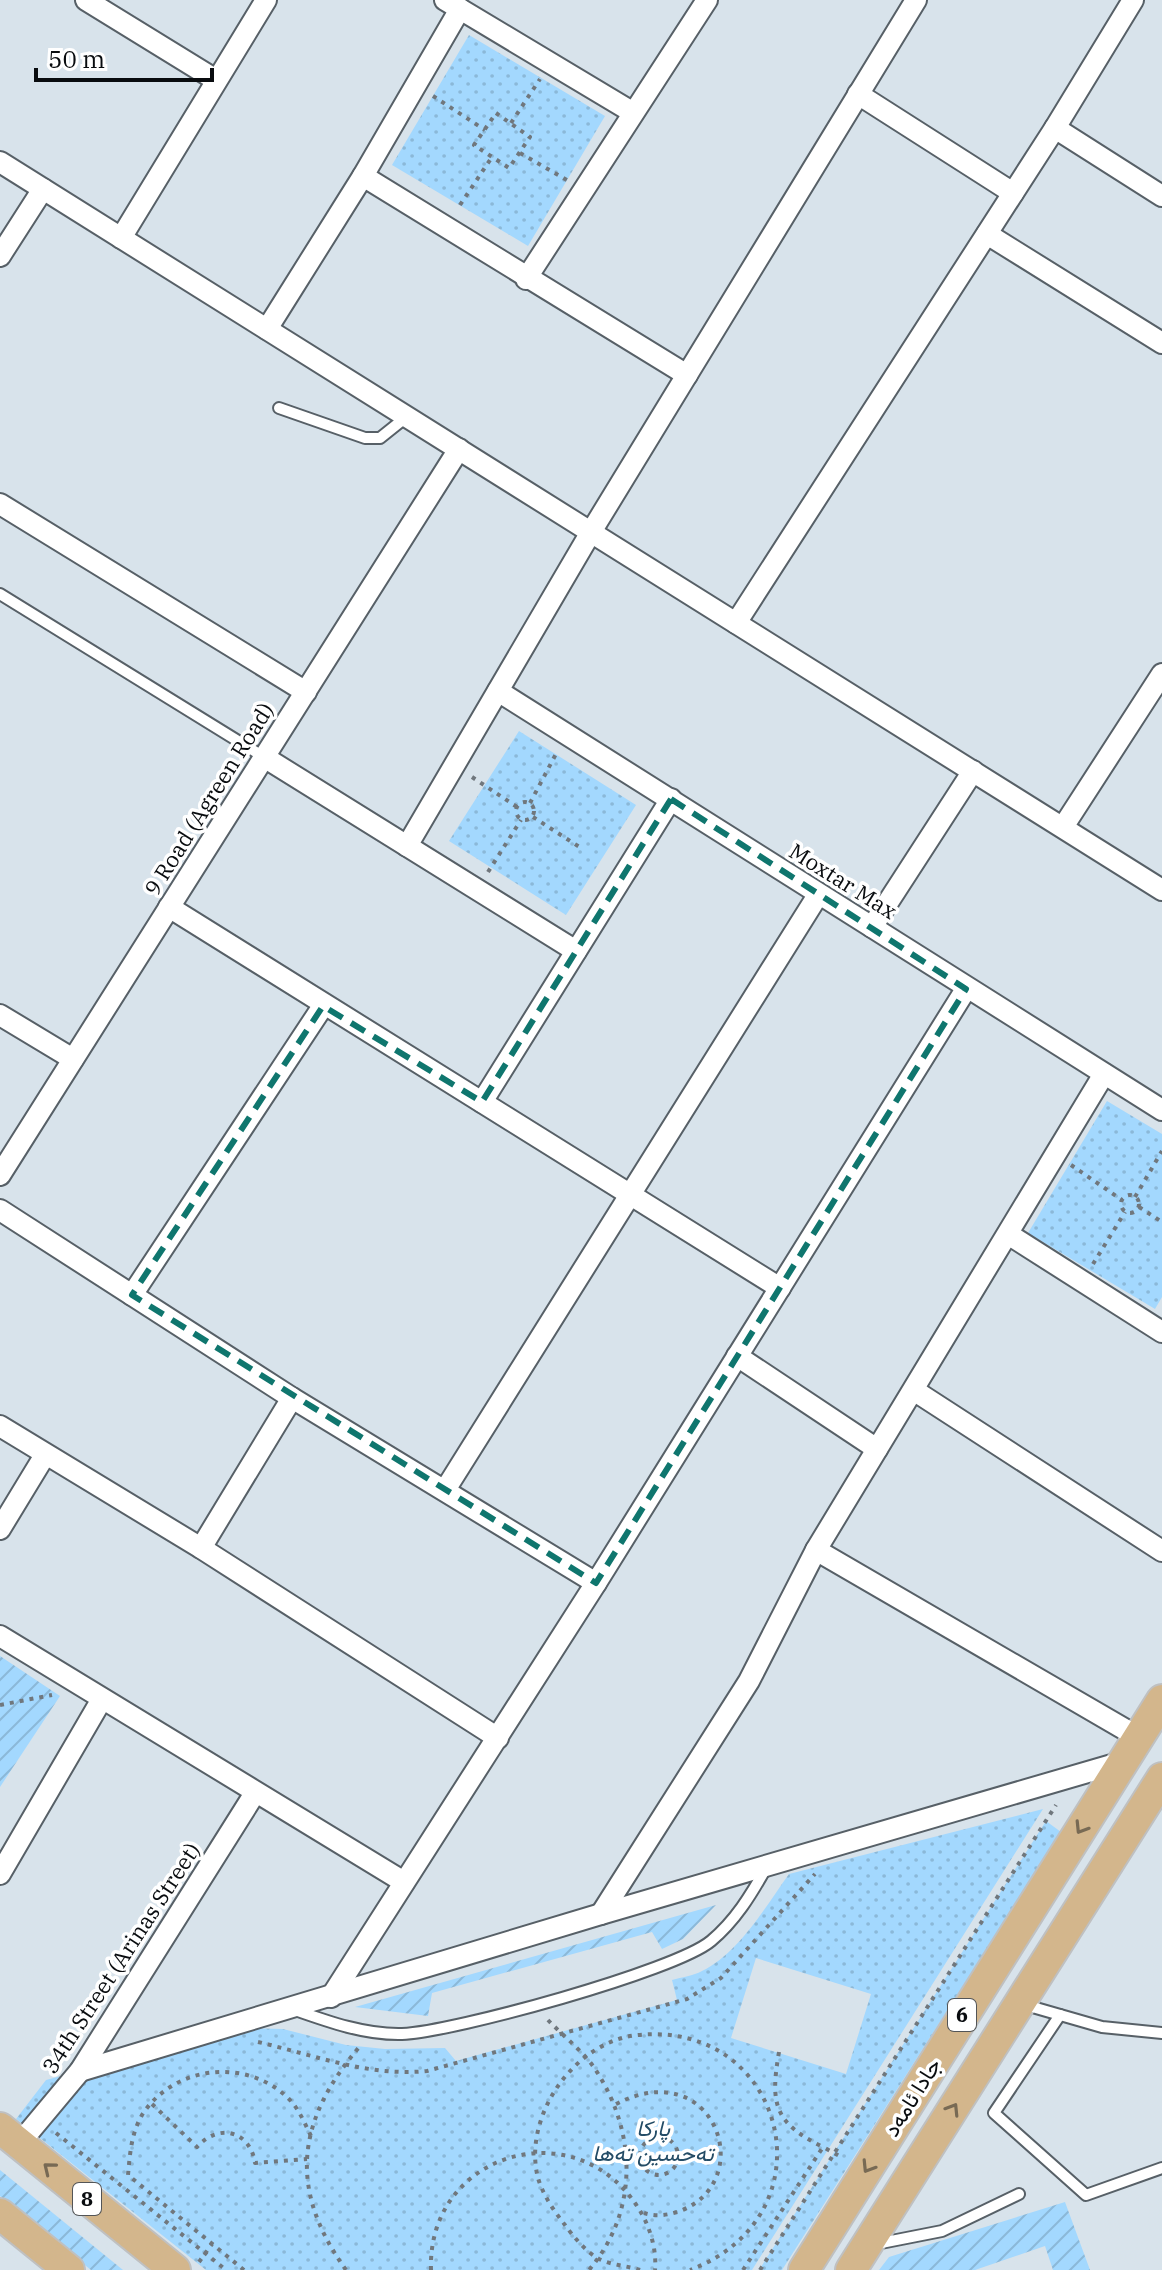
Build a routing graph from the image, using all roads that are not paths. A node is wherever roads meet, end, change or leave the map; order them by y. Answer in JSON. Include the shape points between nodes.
{"nodes":[{"id":1,"x":86,"y":0,"type":"edge"},
{"id":2,"x":266,"y":0,"type":"edge"},
{"id":3,"x":707,"y":0,"type":"edge"},
{"id":4,"x":916,"y":0,"type":"edge"},
{"id":5,"x":1133,"y":0,"type":"edge"},
{"id":6,"x":453,"y":5,"type":"edge"},
{"id":7,"x":216,"y":80,"type":"junction"},
{"id":8,"x":858,"y":94,"type":"junction"},
{"id":9,"x":632,"y":112,"type":"junction"},
{"id":10,"x":1055,"y":128,"type":"junction"},
{"id":11,"x":0,"y":162,"type":"edge"},
{"id":12,"x":363,"y":176,"type":"junction"},
{"id":13,"x":43,"y":189,"type":"junction"},
{"id":14,"x":1013,"y":193,"type":"junction"},
{"id":15,"x":1162,"y":196,"type":"edge"},
{"id":16,"x":987,"y":234,"type":"junction"},
{"id":17,"x":121,"y":238,"type":"junction"},
{"id":18,"x":0,"y":256,"type":"edge"},
{"id":19,"x":526,"y":279,"type":"junction"},
{"id":20,"x":267,"y":329,"type":"junction"},
{"id":21,"x":1162,"y":343,"type":"edge"},
{"id":22,"x":687,"y":375,"type":"junction"},
{"id":23,"x":279,"y":408,"type":"dead end"},
{"id":24,"x":405,"y":418,"type":"junction"},
{"id":25,"x":459,"y":449,"type":"junction"},
{"id":26,"x":0,"y":504,"type":"edge"},
{"id":27,"x":591,"y":532,"type":"junction"},
{"id":28,"x":0,"y":594,"type":"edge"},
{"id":29,"x":736,"y":623,"type":"junction"},
{"id":30,"x":1162,"y":674,"type":"edge"},
{"id":31,"x":498,"y":691,"type":"junction"},
{"id":32,"x":306,"y":692,"type":"junction"},
{"id":33,"x":264,"y":757,"type":"junction"},
{"id":34,"x":973,"y":771,"type":"junction"},
{"id":35,"x":671,"y":799,"type":"junction"},
{"id":36,"x":1063,"y":827,"type":"junction"},
{"id":37,"x":407,"y":846,"type":"junction"},
{"id":38,"x":1162,"y":890,"type":"edge"},
{"id":39,"x":818,"y":895,"type":"junction"},
{"id":40,"x":169,"y":907,"type":"junction"},
{"id":41,"x":872,"y":927,"type":"junction"},
{"id":42,"x":576,"y":951,"type":"junction"},
{"id":43,"x":966,"y":989,"type":"junction"},
{"id":44,"x":323,"y":1006,"type":"junction"},
{"id":45,"x":0,"y":1015,"type":"edge"},
{"id":46,"x":73,"y":1059,"type":"junction"},
{"id":47,"x":1104,"y":1074,"type":"junction"},
{"id":48,"x":482,"y":1102,"type":"junction"},
{"id":49,"x":1162,"y":1110,"type":"edge"},
{"id":50,"x":0,"y":1175,"type":"edge"},
{"id":51,"x":630,"y":1194,"type":"junction"},
{"id":52,"x":0,"y":1210,"type":"edge"},
{"id":53,"x":1008,"y":1234,"type":"junction"},
{"id":54,"x":780,"y":1288,"type":"junction"},
{"id":55,"x":132,"y":1295,"type":"junction"},
{"id":56,"x":1161,"y":1330,"type":"edge"},
{"id":57,"x":737,"y":1356,"type":"junction"},
{"id":58,"x":915,"y":1391,"type":"junction"},
{"id":59,"x":292,"y":1398,"type":"junction"},
{"id":60,"x":0,"y":1426,"type":"edge"},
{"id":61,"x":877,"y":1449,"type":"junction"},
{"id":62,"x":45,"y":1455,"type":"junction"},
{"id":63,"x":445,"y":1490,"type":"junction"},
{"id":64,"x":0,"y":1529,"type":"edge"},
{"id":65,"x":201,"y":1548,"type":"junction"},
{"id":66,"x":816,"y":1550,"type":"junction"},
{"id":67,"x":1162,"y":1551,"type":"edge"},
{"id":68,"x":596,"y":1583,"type":"junction"},
{"id":69,"x":0,"y":1636,"type":"edge"},
{"id":70,"x":94,"y":1693,"type":"junction"},
{"id":71,"x":1162,"y":1700,"type":"edge"},
{"id":72,"x":498,"y":1738,"type":"junction"},
{"id":73,"x":1130,"y":1749,"type":"junction"},
{"id":74,"x":1162,"y":1778,"type":"edge"},
{"id":75,"x":255,"y":1793,"type":"junction"},
{"id":76,"x":7,"y":1847,"type":"edge"},
{"id":77,"x":766,"y":1868,"type":"junction"},
{"id":78,"x":0,"y":1874,"type":"edge"},
{"id":79,"x":404,"y":1882,"type":"junction"},
{"id":80,"x":601,"y":1914,"type":"junction"},
{"id":81,"x":331,"y":1997,"type":"junction"},
{"id":82,"x":1020,"y":2003,"type":"junction"},
{"id":83,"x":288,"y":2007,"type":"junction"},
{"id":84,"x":1060,"y":2015,"type":"junction"},
{"id":85,"x":1162,"y":2033,"type":"edge"},
{"id":86,"x":80,"y":2071,"type":"junction"},
{"id":87,"x":10,"y":2136,"type":"edge"},
{"id":88,"x":1162,"y":2168,"type":"edge"},
{"id":89,"x":1019,"y":2194,"type":"dead end"},
{"id":90,"x":1,"y":2217,"type":"edge"},
{"id":91,"x":859,"y":2258,"type":"edge"},
{"id":92,"x":69,"y":2270,"type":"edge"},
{"id":93,"x":175,"y":2270,"type":"edge"},
{"id":94,"x":804,"y":2270,"type":"edge"}],
"edges":[{"from":1,"to":7,"type":"street"},
{"from":2,"to":7,"type":"street"},
{"from":3,"to":9,"type":"street"},
{"from":4,"to":8,"type":"street"},
{"from":5,"to":10,"type":"street"},
{"from":6,"to":9,"type":"street"},
{"from":6,"to":12,"type":"street"},
{"from":7,"to":17,"type":"street"},
{"from":8,"to":14,"type":"street"},
{"from":8,"to":22,"type":"street"},
{"from":9,"to":19,"type":"street"},
{"from":10,"to":14,"type":"street"},
{"from":10,"to":15,"type":"street"},
{"from":11,"to":13,"type":"street"},
{"from":12,"to":19,"type":"street"},
{"from":12,"to":20,"type":"street"},
{"from":13,"to":17,"type":"street"},
{"from":13,"to":18,"type":"street"},
{"from":14,"to":16,"type":"street"},
{"from":16,"to":21,"type":"street"},
{"from":16,"to":29,"type":"street"},
{"from":17,"to":20,"type":"street"},
{"from":19,"to":22,"type":"street"},
{"from":20,"to":24,"type":"street"},
{"from":22,"to":27,"type":"street"},
{"from":23,"to":24,"type":"lane","via":[[365,438],[380,438]]},
{"from":24,"to":25,"type":"street"},
{"from":25,"to":27,"type":"street"},
{"from":25,"to":32,"type":"street","name":"9 Road (Agreen Road)"},
{"from":26,"to":32,"type":"street"},
{"from":27,"to":29,"type":"street"},
{"from":27,"to":31,"type":"street"},
{"from":28,"to":33,"type":"lane"},
{"from":29,"to":34,"type":"street"},
{"from":30,"to":36,"type":"street"},
{"from":31,"to":35,"type":"street","name":"Moxtar Max"},
{"from":31,"to":37,"type":"street"},
{"from":32,"to":33,"type":"street","name":"9 Road (Agreen Road)"},
{"from":33,"to":37,"type":"street"},
{"from":33,"to":40,"type":"street","name":"9 Road (Agreen Road)"},
{"from":34,"to":36,"type":"street"},
{"from":34,"to":41,"type":"street"},
{"from":35,"to":39,"type":"street","name":"Moxtar Max"},
{"from":35,"to":42,"type":"street"},
{"from":36,"to":38,"type":"street"},
{"from":37,"to":42,"type":"street"},
{"from":39,"to":41,"type":"street","name":"Moxtar Max"},
{"from":39,"to":51,"type":"street"},
{"from":40,"to":44,"type":"street"},
{"from":40,"to":46,"type":"street","name":"9 Road (Agreen Road)"},
{"from":41,"to":43,"type":"street","name":"Moxtar Max"},
{"from":42,"to":48,"type":"street"},
{"from":43,"to":47,"type":"street","name":"Moxtar Max"},
{"from":43,"to":54,"type":"street"},
{"from":44,"to":48,"type":"street"},
{"from":44,"to":55,"type":"street"},
{"from":45,"to":46,"type":"street"},
{"from":46,"to":50,"type":"street","name":"9 Road (Agreen Road)"},
{"from":47,"to":49,"type":"street","name":"Moxtar Max"},
{"from":47,"to":53,"type":"street"},
{"from":48,"to":51,"type":"street"},
{"from":51,"to":54,"type":"street"},
{"from":51,"to":63,"type":"street"},
{"from":52,"to":55,"type":"street"},
{"from":53,"to":56,"type":"street"},
{"from":53,"to":58,"type":"street"},
{"from":54,"to":57,"type":"street"},
{"from":55,"to":59,"type":"street"},
{"from":57,"to":61,"type":"street"},
{"from":57,"to":68,"type":"street"},
{"from":58,"to":61,"type":"street"},
{"from":58,"to":67,"type":"street"},
{"from":59,"to":63,"type":"street"},
{"from":59,"to":65,"type":"street"},
{"from":60,"to":62,"type":"street"},
{"from":61,"to":66,"type":"street"},
{"from":62,"to":64,"type":"street"},
{"from":62,"to":65,"type":"street"},
{"from":63,"to":68,"type":"street"},
{"from":65,"to":72,"type":"street"},
{"from":66,"to":73,"type":"street"},
{"from":66,"to":80,"type":"street","via":[[749,1681]]},
{"from":68,"to":72,"type":"street"},
{"from":69,"to":70,"type":"street"},
{"from":70,"to":75,"type":"street"},
{"from":70,"to":76,"type":"street"},
{"from":71,"to":73,"type":"main road","number":"6"},
{"from":72,"to":79,"type":"street"},
{"from":73,"to":77,"type":"street"},
{"from":73,"to":94,"type":"main road","name":"جادا ئامەد","number":"6","one_way":true},
{"from":74,"to":82,"type":"main road","name":"جادا ئامەد","number":"6"},
{"from":75,"to":79,"type":"street"},
{"from":75,"to":86,"type":"street","name":"34th Street (Arinas Street)"},
{"from":76,"to":78,"type":"street"},
{"from":77,"to":80,"type":"street"},
{"from":77,"to":83,"type":"lane","via":[[745,1906],[700,1948],[678,1960],[532,2004],[401,2034],[342,2026]]},
{"from":79,"to":81,"type":"street"},
{"from":80,"to":81,"type":"street"},
{"from":81,"to":83,"type":"street"},
{"from":82,"to":84,"type":"lane"},
{"from":91,"to":82,"type":"main road","name":"جادا ئامەد","number":"6","one_way":true},
{"from":83,"to":86,"type":"street"},
{"from":84,"to":85,"type":"lane","via":[[1102,2027]]},
{"from":84,"to":88,"type":"lane","via":[[994,2113],[1086,2195]]},
{"from":86,"to":87,"type":"street","name":"34th Street (Arinas Street)"},
{"from":93,"to":87,"type":"main road","number":"8","one_way":true},
{"from":89,"to":91,"type":"lane","via":[[942,2231]]},
{"from":90,"to":92,"type":"main road"}]}
